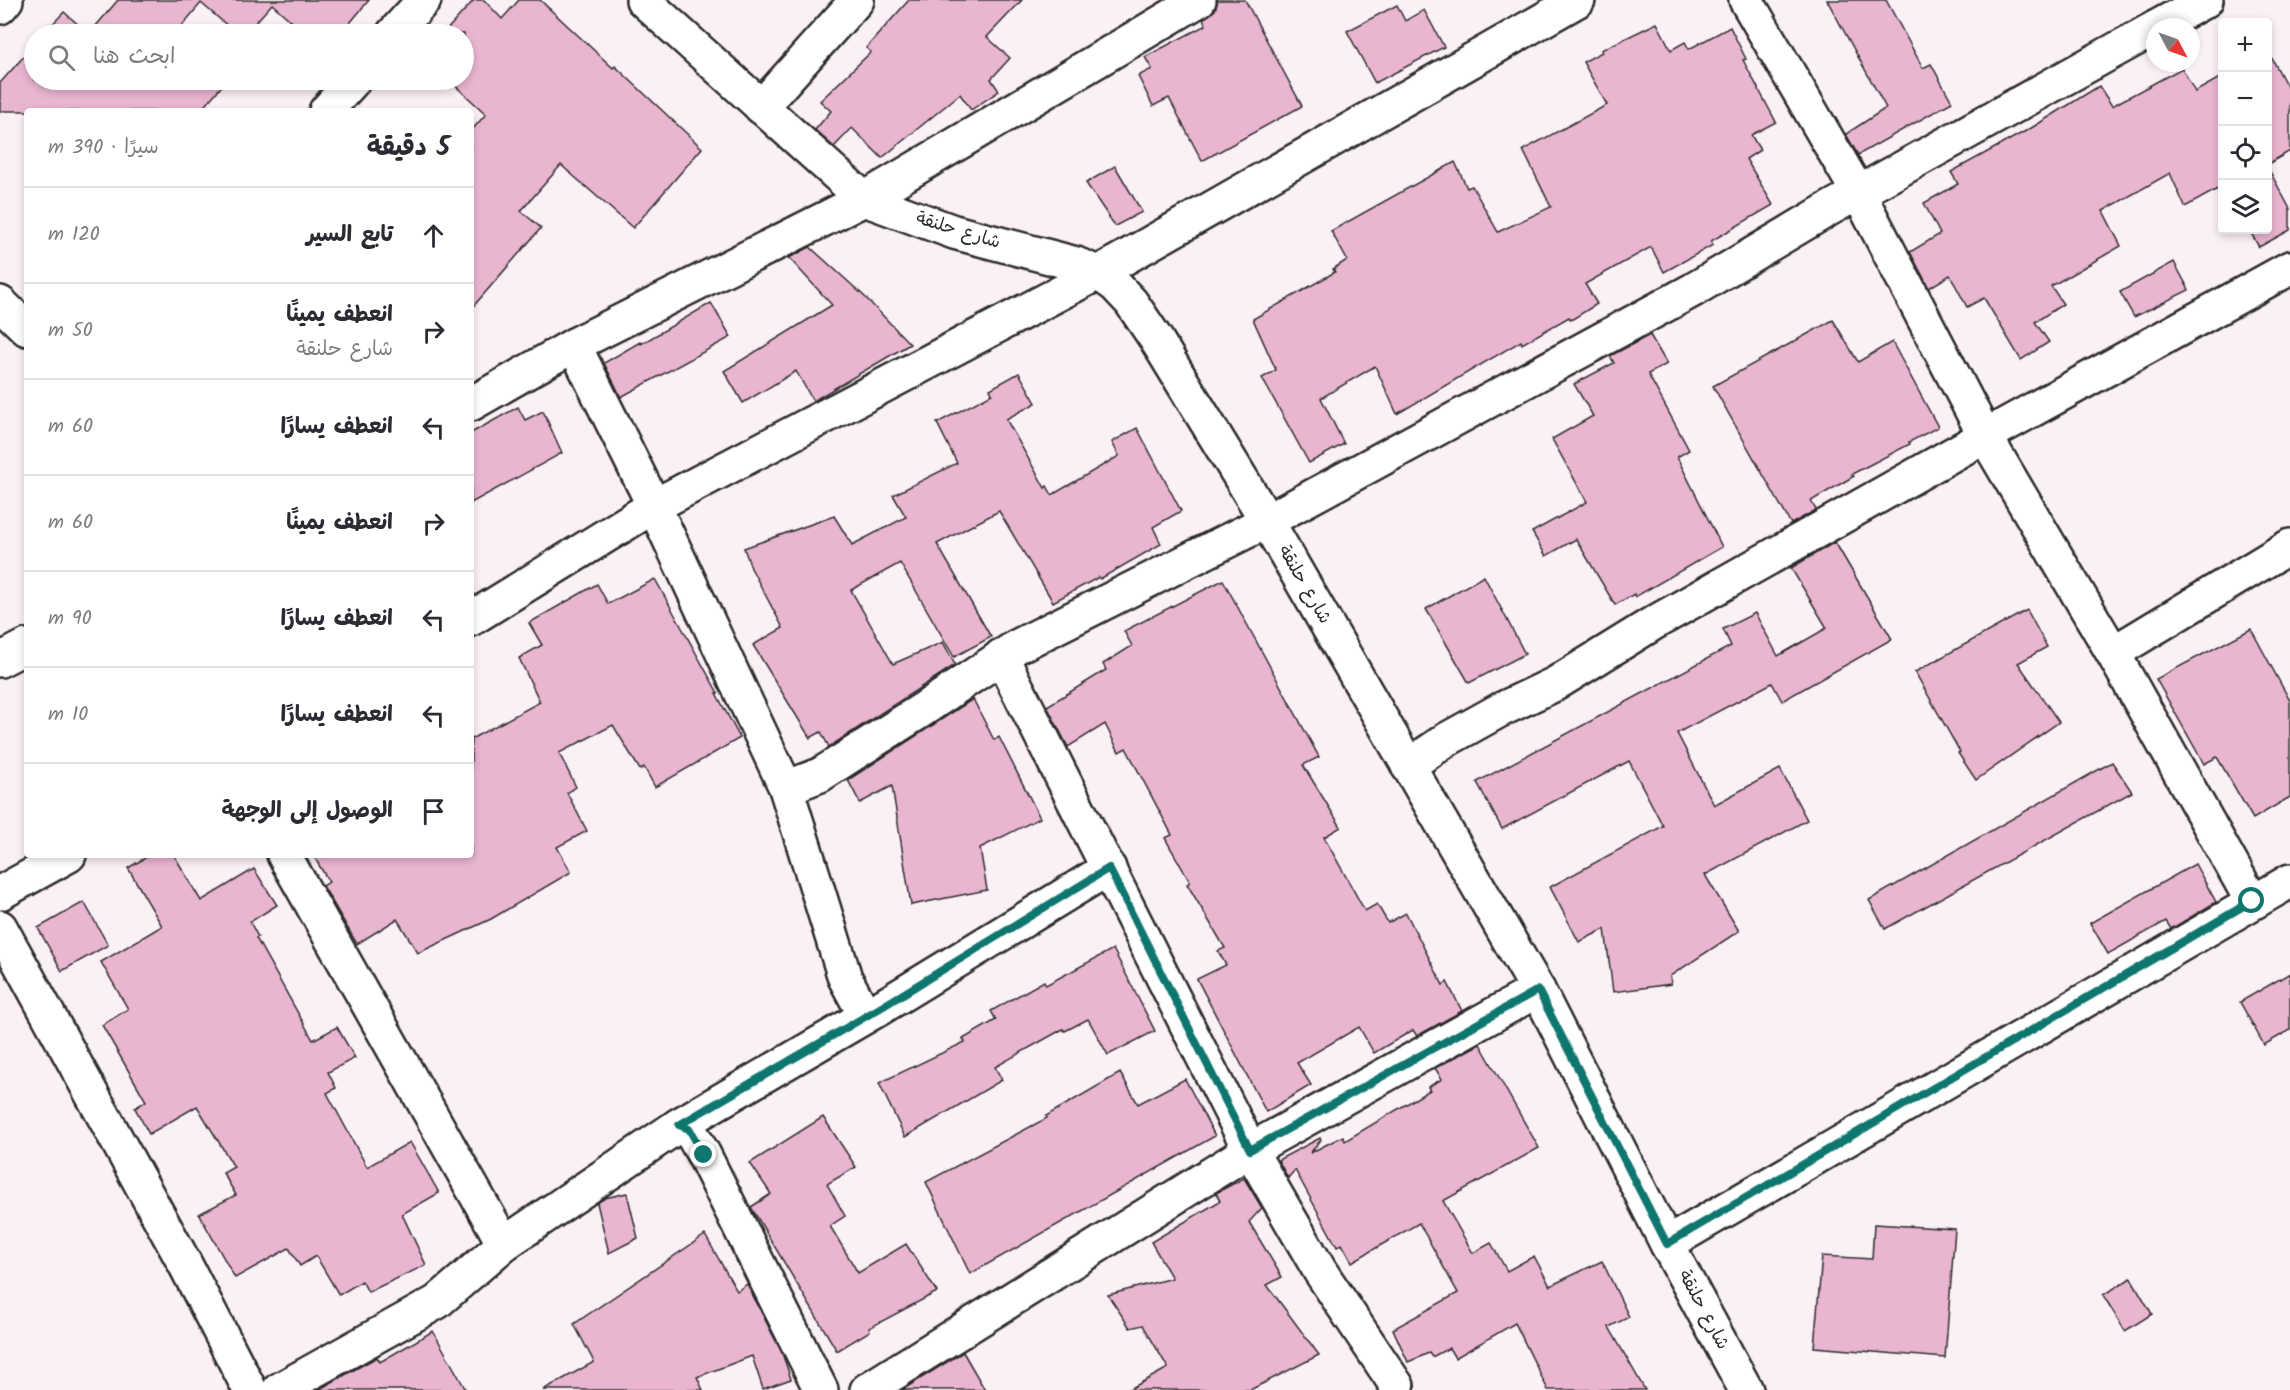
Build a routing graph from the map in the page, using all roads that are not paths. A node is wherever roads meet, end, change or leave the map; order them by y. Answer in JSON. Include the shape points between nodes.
{"nodes":[{"id":1,"x":6,"y":0,"type":"edge"},
{"id":2,"x":424,"y":0,"type":"edge"},
{"id":3,"x":642,"y":0,"type":"edge"},
{"id":4,"x":857,"y":0,"type":"edge"},
{"id":5,"x":1199,"y":0,"type":"edge"},
{"id":6,"x":1578,"y":0,"type":"edge"},
{"id":7,"x":1746,"y":0,"type":"edge"},
{"id":8,"x":2206,"y":0,"type":"edge"},
{"id":9,"x":0,"y":7,"type":"edge"},
{"id":10,"x":2174,"y":18,"type":"edge"},
{"id":11,"x":402,"y":24,"type":"edge"},
{"id":12,"x":2146,"y":34,"type":"edge"},
{"id":13,"x":345,"y":90,"type":"edge"},
{"id":14,"x":761,"y":107,"type":"junction"},
{"id":15,"x":329,"y":108,"type":"edge"},
{"id":16,"x":1859,"y":194,"type":"junction"},
{"id":17,"x":864,"y":199,"type":"junction"},
{"id":18,"x":2290,"y":268,"type":"edge"},
{"id":19,"x":1098,"y":273,"type":"junction"},
{"id":20,"x":0,"y":303,"type":"edge"},
{"id":21,"x":24,"y":327,"type":"edge"},
{"id":22,"x":574,"y":345,"type":"junction"},
{"id":23,"x":474,"y":402,"type":"edge"},
{"id":24,"x":1985,"y":436,"type":"junction"},
{"id":25,"x":654,"y":506,"type":"junction"},
{"id":26,"x":1267,"y":521,"type":"junction"},
{"id":27,"x":2290,"y":546,"type":"edge"},
{"id":28,"x":474,"y":617,"type":"edge"},
{"id":29,"x":24,"y":648,"type":"edge"},
{"id":30,"x":2113,"y":653,"type":"junction"},
{"id":31,"x":1001,"y":656,"type":"junction"},
{"id":32,"x":0,"y":660,"type":"edge"},
{"id":33,"x":1408,"y":766,"type":"junction"},
{"id":34,"x":786,"y":788,"type":"junction"},
{"id":35,"x":64,"y":858,"type":"edge"},
{"id":36,"x":286,"y":858,"type":"edge"},
{"id":37,"x":1109,"y":868,"type":"junction"},
{"id":38,"x":2290,"y":881,"type":"edge"},
{"id":39,"x":0,"y":893,"type":"edge"},
{"id":40,"x":2252,"y":901,"type":"junction"},
{"id":41,"x":0,"y":927,"type":"edge"},
{"id":42,"x":1538,"y":990,"type":"junction"},
{"id":43,"x":865,"y":1016,"type":"junction"},
{"id":44,"x":679,"y":1125,"type":"junction"},
{"id":45,"x":1250,"y":1150,"type":"junction"},
{"id":46,"x":504,"y":1244,"type":"junction"},
{"id":47,"x":1667,"y":1244,"type":"junction"},
{"id":48,"x":250,"y":1390,"type":"edge"},
{"id":49,"x":279,"y":1390,"type":"edge"},
{"id":50,"x":820,"y":1390,"type":"edge"},
{"id":51,"x":867,"y":1390,"type":"edge"},
{"id":52,"x":1397,"y":1390,"type":"edge"},
{"id":53,"x":1746,"y":1390,"type":"edge"}],
"edges":[{"from":1,"to":9,"type":"street"},
{"from":2,"to":11,"type":"street"},
{"from":3,"to":14,"type":"street","name":"شارع حلنقة"},
{"from":4,"to":14,"type":"street"},
{"from":5,"to":17,"type":"street"},
{"from":6,"to":19,"type":"street"},
{"from":7,"to":16,"type":"street"},
{"from":8,"to":10,"type":"street"},
{"from":12,"to":16,"type":"street"},
{"from":13,"to":15,"type":"street"},
{"from":14,"to":17,"type":"street","name":"شارع حلنقة"},
{"from":16,"to":24,"type":"street"},
{"from":16,"to":26,"type":"street","via":[[1693,290]]},
{"from":17,"to":19,"type":"street","name":"شارع حلنقة","via":[[954,232]]},
{"from":17,"to":22,"type":"street"},
{"from":18,"to":24,"type":"street"},
{"from":19,"to":25,"type":"street"},
{"from":19,"to":26,"type":"street","name":"شارع حلنقة","via":[[1131,302]]},
{"from":20,"to":21,"type":"street"},
{"from":22,"to":23,"type":"street"},
{"from":22,"to":25,"type":"street"},
{"from":24,"to":30,"type":"street"},
{"from":24,"to":33,"type":"street","via":[[1652,624],[1555,684],[1446,740]]},
{"from":25,"to":28,"type":"street"},
{"from":25,"to":34,"type":"street"},
{"from":26,"to":31,"type":"street"},
{"from":26,"to":33,"type":"street","name":"شارع حلنقة"},
{"from":27,"to":30,"type":"street"},
{"from":29,"to":32,"type":"street"},
{"from":30,"to":40,"type":"street"},
{"from":31,"to":34,"type":"street","via":[[820,775]]},
{"from":31,"to":37,"type":"street"},
{"from":33,"to":42,"type":"street","name":"شارع حلنقة"},
{"from":34,"to":43,"type":"street","via":[[845,978]]},
{"from":35,"to":39,"type":"street"},
{"from":36,"to":46,"type":"street"},
{"from":37,"to":43,"type":"street"},
{"from":37,"to":45,"type":"street"},
{"from":38,"to":40,"type":"street"},
{"from":40,"to":47,"type":"street"},
{"from":41,"to":48,"type":"street"},
{"from":42,"to":45,"type":"street"},
{"from":42,"to":47,"type":"street","name":"شارع حلنقة"},
{"from":43,"to":44,"type":"street"},
{"from":44,"to":46,"type":"street"},
{"from":44,"to":50,"type":"street","via":[[689,1129],[704,1155]]},
{"from":45,"to":51,"type":"street"},
{"from":45,"to":52,"type":"street","via":[[1320,1271]]},
{"from":46,"to":49,"type":"street","via":[[437,1302]]},
{"from":47,"to":53,"type":"street","name":"شارع حلنقة"}]}
